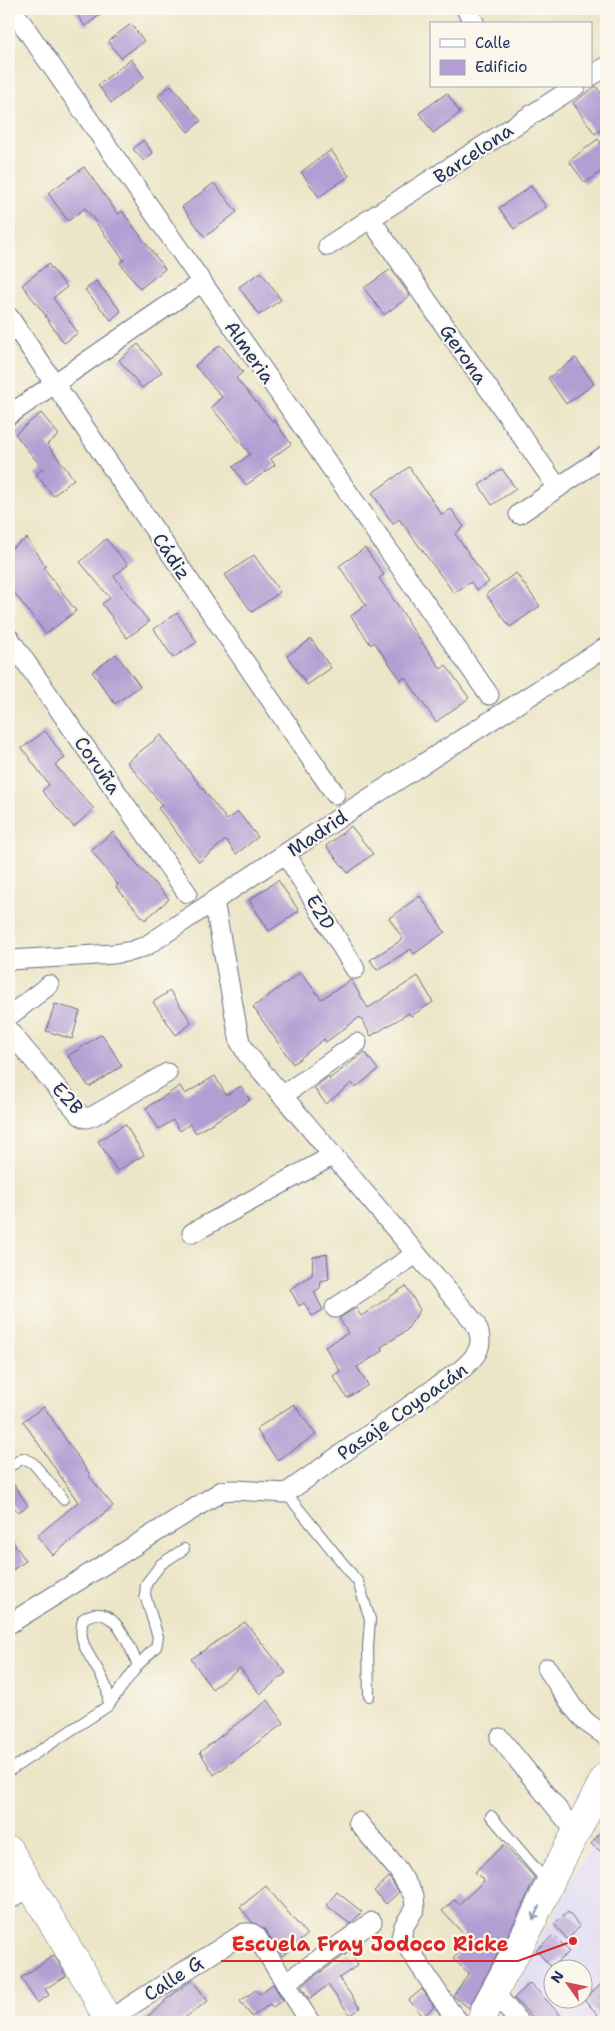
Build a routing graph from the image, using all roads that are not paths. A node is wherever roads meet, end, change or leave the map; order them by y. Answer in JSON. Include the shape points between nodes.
{"nodes":[{"id":1,"x":12,"y":9,"type":"edge"},
{"id":2,"x":466,"y":9,"type":"edge"},
{"id":3,"x":474,"y":22,"type":"edge"},
{"id":4,"x":606,"y":67,"type":"edge"},
{"id":5,"x":592,"y":75,"type":"edge"},
{"id":6,"x":573,"y":88,"type":"edge"},
{"id":7,"x":371,"y":220,"type":"junction"},
{"id":8,"x":328,"y":246,"type":"dead end"},
{"id":9,"x":202,"y":282,"type":"junction"},
{"id":10,"x":9,"y":317,"type":"edge"},
{"id":11,"x":53,"y":383,"type":"junction"},
{"id":12,"x":9,"y":415,"type":"edge"},
{"id":13,"x":606,"y":455,"type":"edge"},
{"id":14,"x":558,"y":488,"type":"junction"},
{"id":15,"x":519,"y":514,"type":"dead end"},
{"id":16,"x":9,"y":638,"type":"edge"},
{"id":17,"x":606,"y":647,"type":"edge"},
{"id":18,"x":489,"y":695,"type":"dead end"},
{"id":19,"x":335,"y":794,"type":"dead end"},
{"id":20,"x":286,"y":854,"type":"junction"},
{"id":21,"x":187,"y":893,"type":"dead end"},
{"id":22,"x":214,"y":901,"type":"junction"},
{"id":23,"x":9,"y":960,"type":"edge"},
{"id":24,"x":355,"y":969,"type":"dead end"},
{"id":25,"x":49,"y":985,"type":"dead end"},
{"id":26,"x":9,"y":1016,"type":"edge"},
{"id":27,"x":9,"y":1031,"type":"edge"},
{"id":28,"x":356,"y":1043,"type":"dead end"},
{"id":29,"x":167,"y":1073,"type":"dead end"},
{"id":30,"x":282,"y":1096,"type":"junction"},
{"id":31,"x":332,"y":1156,"type":"junction"},
{"id":32,"x":192,"y":1234,"type":"dead end"},
{"id":33,"x":416,"y":1254,"type":"junction"},
{"id":34,"x":335,"y":1308,"type":"dead end"},
{"id":35,"x":9,"y":1467,"type":"edge"},
{"id":36,"x":286,"y":1493,"type":"junction"},
{"id":37,"x":63,"y":1499,"type":"dead end"},
{"id":38,"x":184,"y":1549,"type":"dead end"},
{"id":39,"x":9,"y":1624,"type":"edge"},
{"id":40,"x":138,"y":1665,"type":"junction"},
{"id":41,"x":547,"y":1668,"type":"dead end"},
{"id":42,"x":369,"y":1696,"type":"dead end"},
{"id":43,"x":108,"y":1706,"type":"junction"},
{"id":44,"x":606,"y":1736,"type":"edge"},
{"id":45,"x":500,"y":1738,"type":"dead end"},
{"id":46,"x":9,"y":1771,"type":"edge"},
{"id":47,"x":606,"y":1776,"type":"edge"},
{"id":48,"x":491,"y":1816,"type":"dead end"},
{"id":49,"x":358,"y":1822,"type":"dead end"},
{"id":50,"x":576,"y":1832,"type":"junction"},
{"id":51,"x":9,"y":1850,"type":"edge"},
{"id":52,"x":549,"y":1885,"type":"junction"},
{"id":53,"x":20,"y":1893,"type":"edge"},
{"id":54,"x":372,"y":1922,"type":"dead end"},
{"id":55,"x":285,"y":1983,"type":"junction"},
{"id":56,"x":494,"y":1992,"type":"junction"},
{"id":57,"x":107,"y":2021,"type":"edge"},
{"id":58,"x":310,"y":2022,"type":"edge"},
{"id":59,"x":459,"y":2022,"type":"edge"},
{"id":60,"x":481,"y":2022,"type":"edge"},
{"id":61,"x":519,"y":2022,"type":"edge"}],
"edges":[{"from":1,"to":9,"type":"street","name":"Almeria"},
{"from":2,"to":3,"type":"street"},
{"from":4,"to":5,"type":"street"},
{"from":6,"to":7,"type":"street","name":"Barcelona"},
{"from":7,"to":8,"type":"street","name":"Barcelona"},
{"from":7,"to":14,"type":"street","name":"Gerona"},
{"from":9,"to":11,"type":"street"},
{"from":9,"to":18,"type":"street","name":"Almeria"},
{"from":10,"to":11,"type":"street","name":"Cádiz"},
{"from":11,"to":12,"type":"street"},
{"from":11,"to":19,"type":"street","name":"Cádiz"},
{"from":13,"to":14,"type":"street"},
{"from":14,"to":15,"type":"street"},
{"from":16,"to":21,"type":"street","name":"Coruña"},
{"from":17,"to":20,"type":"street","name":"Madrid"},
{"from":20,"to":22,"type":"street","name":"Madrid"},
{"from":20,"to":24,"type":"street","name":"E2D"},
{"from":22,"to":23,"type":"street","name":"Madrid","via":[[162,937],[132,951]]},
{"from":22,"to":30,"type":"street","name":"Pasaje Coyoacán","via":[[240,1042]]},
{"from":25,"to":26,"type":"street"},
{"from":27,"to":29,"type":"street","name":"E2B","via":[[80,1115],[86,1118]]},
{"from":28,"to":30,"type":"street"},
{"from":30,"to":31,"type":"street","name":"Pasaje Coyoacán"},
{"from":31,"to":32,"type":"street"},
{"from":31,"to":33,"type":"street","name":"Pasaje Coyoacán"},
{"from":33,"to":34,"type":"street"},
{"from":33,"to":36,"type":"street","name":"Pasaje Coyoacán","via":[[476,1323],[481,1338],[473,1360]]},
{"from":35,"to":37,"type":"lane","via":[[23,1458],[34,1463]]},
{"from":36,"to":39,"type":"street","via":[[222,1491]]},
{"from":36,"to":42,"type":"lane","via":[[358,1582],[370,1619]]},
{"from":38,"to":40,"type":"lane","via":[[160,1564],[146,1584],[145,1595],[158,1637],[156,1647]]},
{"from":40,"to":43,"type":"lane"},
{"from":40,"to":43,"type":"lane","via":[[120,1627],[112,1620],[101,1613],[92,1613],[83,1619],[80,1630],[83,1644],[107,1689]]},
{"from":41,"to":44,"type":"street","via":[[581,1717]]},
{"from":43,"to":46,"type":"lane"},
{"from":45,"to":50,"type":"street"},
{"from":47,"to":50,"type":"street"},
{"from":48,"to":52,"type":"lane"},
{"from":49,"to":59,"type":"street","via":[[398,1870],[414,1896],[414,1908],[400,1937]]},
{"from":50,"to":52,"type":"street"},
{"from":51,"to":53,"type":"street"},
{"from":52,"to":56,"type":"street","one_way":true},
{"from":53,"to":57,"type":"street","via":[[92,1990]]},
{"from":54,"to":55,"type":"street"},
{"from":55,"to":57,"type":"street","name":"Calle G","via":[[256,1936],[244,1932]]},
{"from":55,"to":58,"type":"street","name":"Calle G"},
{"from":56,"to":60,"type":"street"},
{"from":56,"to":61,"type":"street"}]}
